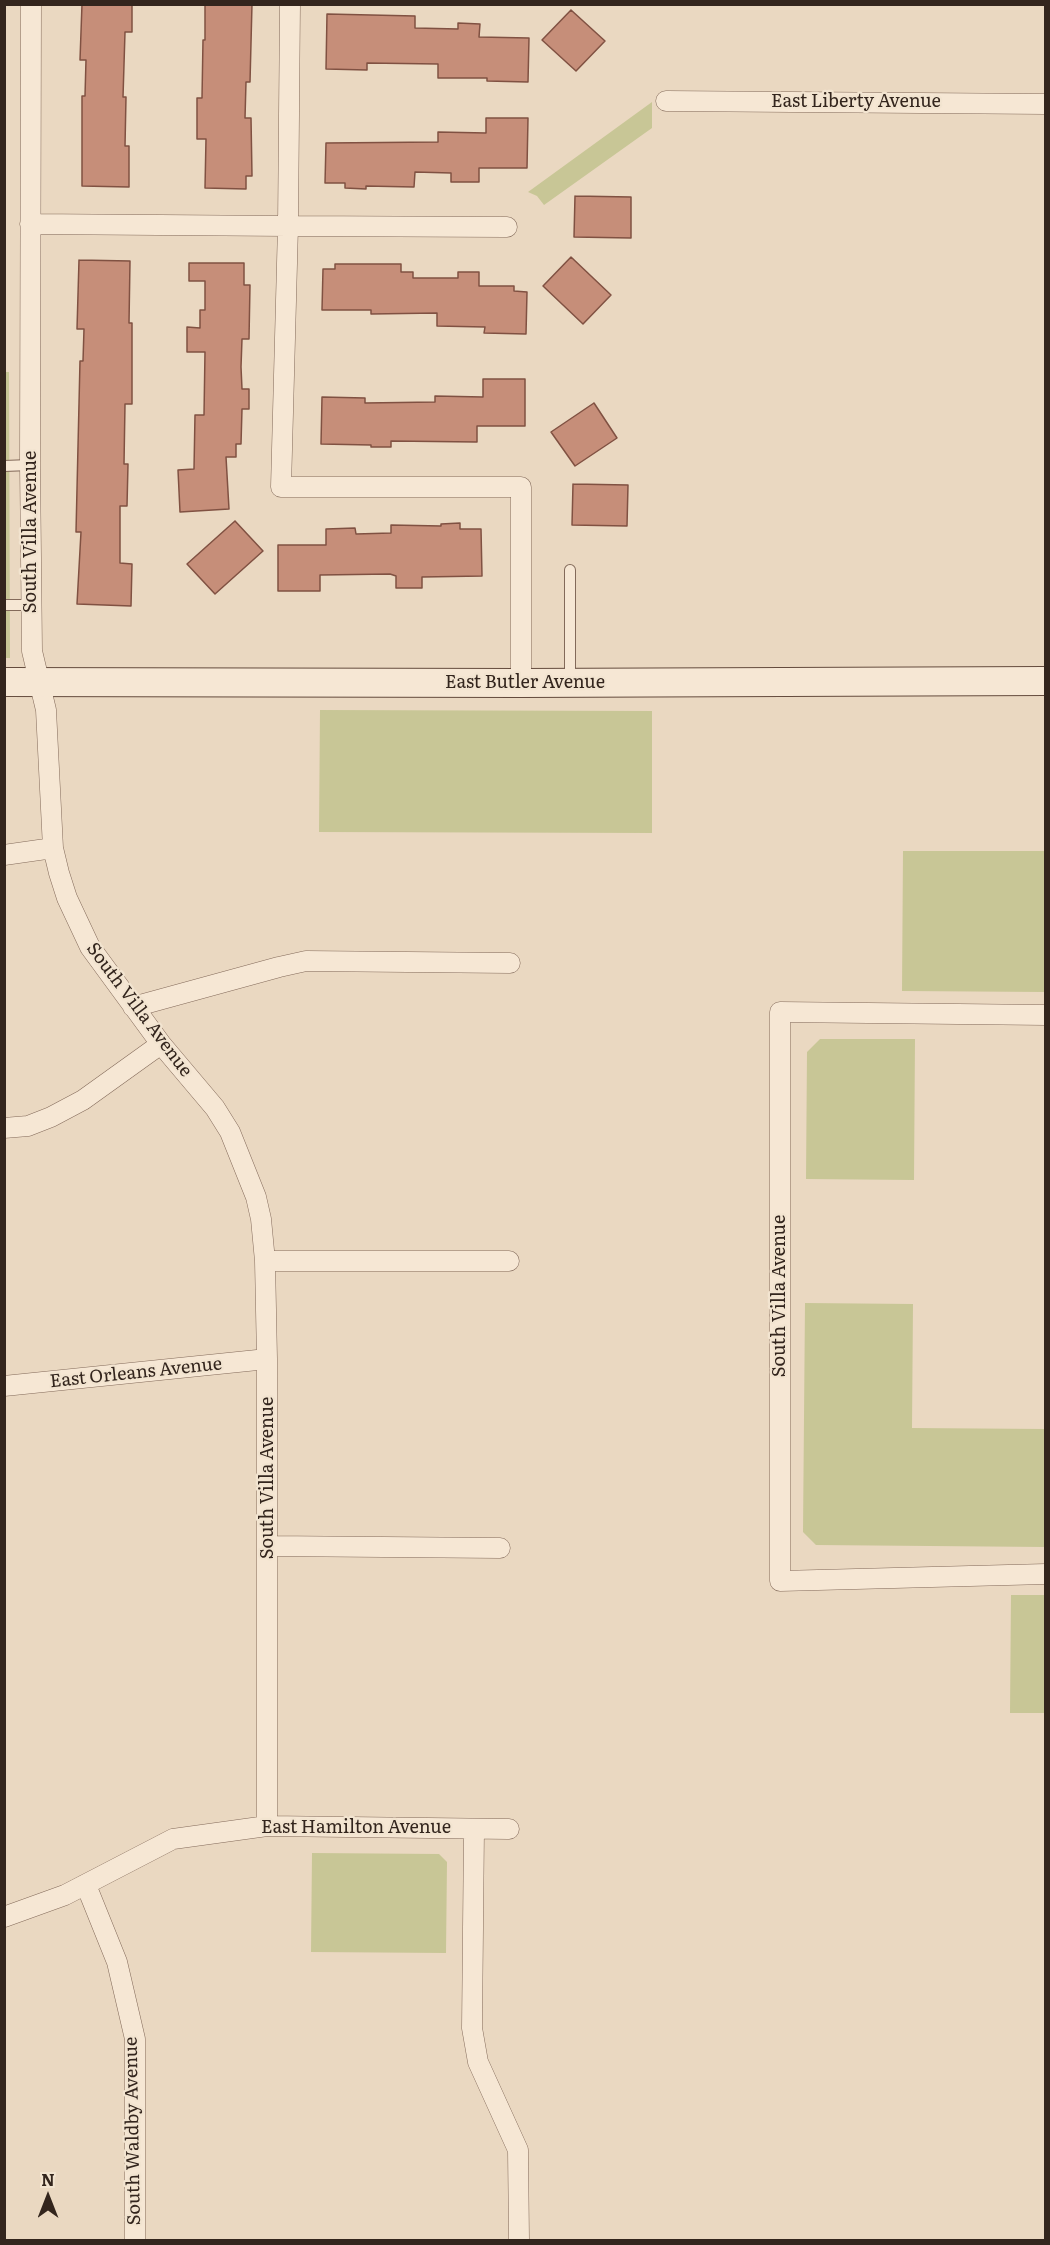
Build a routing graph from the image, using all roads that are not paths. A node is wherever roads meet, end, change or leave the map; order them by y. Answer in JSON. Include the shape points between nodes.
{"nodes":[{"id":1,"x":31,"y":4,"type":"edge"},
{"id":2,"x":291,"y":4,"type":"edge"},
{"id":3,"x":666,"y":101,"type":"dead end"},
{"id":4,"x":1046,"y":104,"type":"edge"},
{"id":5,"x":30,"y":224,"type":"junction"},
{"id":6,"x":288,"y":226,"type":"junction"},
{"id":7,"x":507,"y":227,"type":"dead end"},
{"id":8,"x":30,"y":465,"type":"junction"},
{"id":9,"x":4,"y":466,"type":"edge"},
{"id":10,"x":570,"y":570,"type":"dead end"},
{"id":11,"x":31,"y":604,"type":"junction"},
{"id":12,"x":4,"y":605,"type":"edge"},
{"id":13,"x":1046,"y":681,"type":"edge"},
{"id":14,"x":4,"y":682,"type":"edge"},
{"id":15,"x":39,"y":682,"type":"junction"},
{"id":16,"x":521,"y":683,"type":"junction"},
{"id":17,"x":570,"y":683,"type":"junction"},
{"id":18,"x":53,"y":848,"type":"junction"},
{"id":19,"x":4,"y":855,"type":"edge"},
{"id":20,"x":510,"y":963,"type":"dead end"},
{"id":21,"x":133,"y":1007,"type":"junction"},
{"id":22,"x":1046,"y":1015,"type":"edge"},
{"id":23,"x":161,"y":1044,"type":"junction"},
{"id":24,"x":4,"y":1128,"type":"edge"},
{"id":25,"x":265,"y":1261,"type":"junction"},
{"id":26,"x":509,"y":1261,"type":"dead end"},
{"id":27,"x":267,"y":1359,"type":"junction"},
{"id":28,"x":4,"y":1386,"type":"edge"},
{"id":29,"x":268,"y":1546,"type":"junction"},
{"id":30,"x":500,"y":1548,"type":"dead end"},
{"id":31,"x":1046,"y":1574,"type":"edge"},
{"id":32,"x":267,"y":1826,"type":"junction"},
{"id":33,"x":474,"y":1829,"type":"junction"},
{"id":34,"x":509,"y":1829,"type":"dead end"},
{"id":35,"x":86,"y":1885,"type":"junction"},
{"id":36,"x":4,"y":1917,"type":"edge"},
{"id":37,"x":135,"y":2241,"type":"edge"},
{"id":38,"x":519,"y":2241,"type":"edge"}],
"edges":[{"from":1,"to":5,"type":"street","name":"South Villa Avenue"},
{"from":2,"to":6,"type":"street"},
{"from":3,"to":4,"type":"street","name":"East Liberty Avenue"},
{"from":5,"to":6,"type":"street"},
{"from":5,"to":8,"type":"street","name":"South Villa Avenue"},
{"from":6,"to":7,"type":"street"},
{"from":6,"to":16,"type":"street","via":[[281,487],[521,487]]},
{"from":8,"to":9,"type":"lane"},
{"from":8,"to":11,"type":"street","name":"South Villa Avenue"},
{"from":10,"to":17,"type":"lane"},
{"from":11,"to":12,"type":"lane"},
{"from":11,"to":15,"type":"street","name":"South Villa Avenue","via":[[32,651]]},
{"from":13,"to":17,"type":"street","name":"East Butler Avenue"},
{"from":14,"to":15,"type":"street","name":"East Butler Avenue"},
{"from":15,"to":16,"type":"street","name":"East Butler Avenue"},
{"from":15,"to":18,"type":"street","name":"South Villa Avenue","via":[[46,710]]},
{"from":16,"to":17,"type":"street","name":"East Butler Avenue"},
{"from":18,"to":19,"type":"street"},
{"from":18,"to":21,"type":"street","name":"South Villa Avenue","via":[[64,890],[86,940]]},
{"from":20,"to":21,"type":"street","via":[[306,961]]},
{"from":21,"to":23,"type":"street","name":"South Villa Avenue"},
{"from":22,"to":31,"type":"street","name":"South Villa Avenue","via":[[780,1012],[780,1581]]},
{"from":23,"to":24,"type":"street","via":[[51,1118],[28,1126]]},
{"from":23,"to":25,"type":"street","name":"South Villa Avenue","via":[[215,1108],[230,1132],[256,1197]]},
{"from":25,"to":26,"type":"street"},
{"from":25,"to":27,"type":"street","name":"South Villa Avenue"},
{"from":27,"to":28,"type":"street","name":"East Orleans Avenue"},
{"from":27,"to":29,"type":"street","name":"South Villa Avenue"},
{"from":29,"to":30,"type":"street"},
{"from":29,"to":32,"type":"street","name":"South Villa Avenue"},
{"from":32,"to":33,"type":"street","name":"East Hamilton Avenue"},
{"from":32,"to":35,"type":"street","name":"East Hamilton Avenue","via":[[173,1839]]},
{"from":33,"to":34,"type":"street","name":"East Hamilton Avenue"},
{"from":33,"to":38,"type":"street","via":[[472,2028],[478,2062],[518,2150]]},
{"from":35,"to":36,"type":"street","name":"East Hamilton Avenue"},
{"from":35,"to":37,"type":"street","name":"South Waldby Avenue","via":[[117,1962],[135,2039]]}]}
